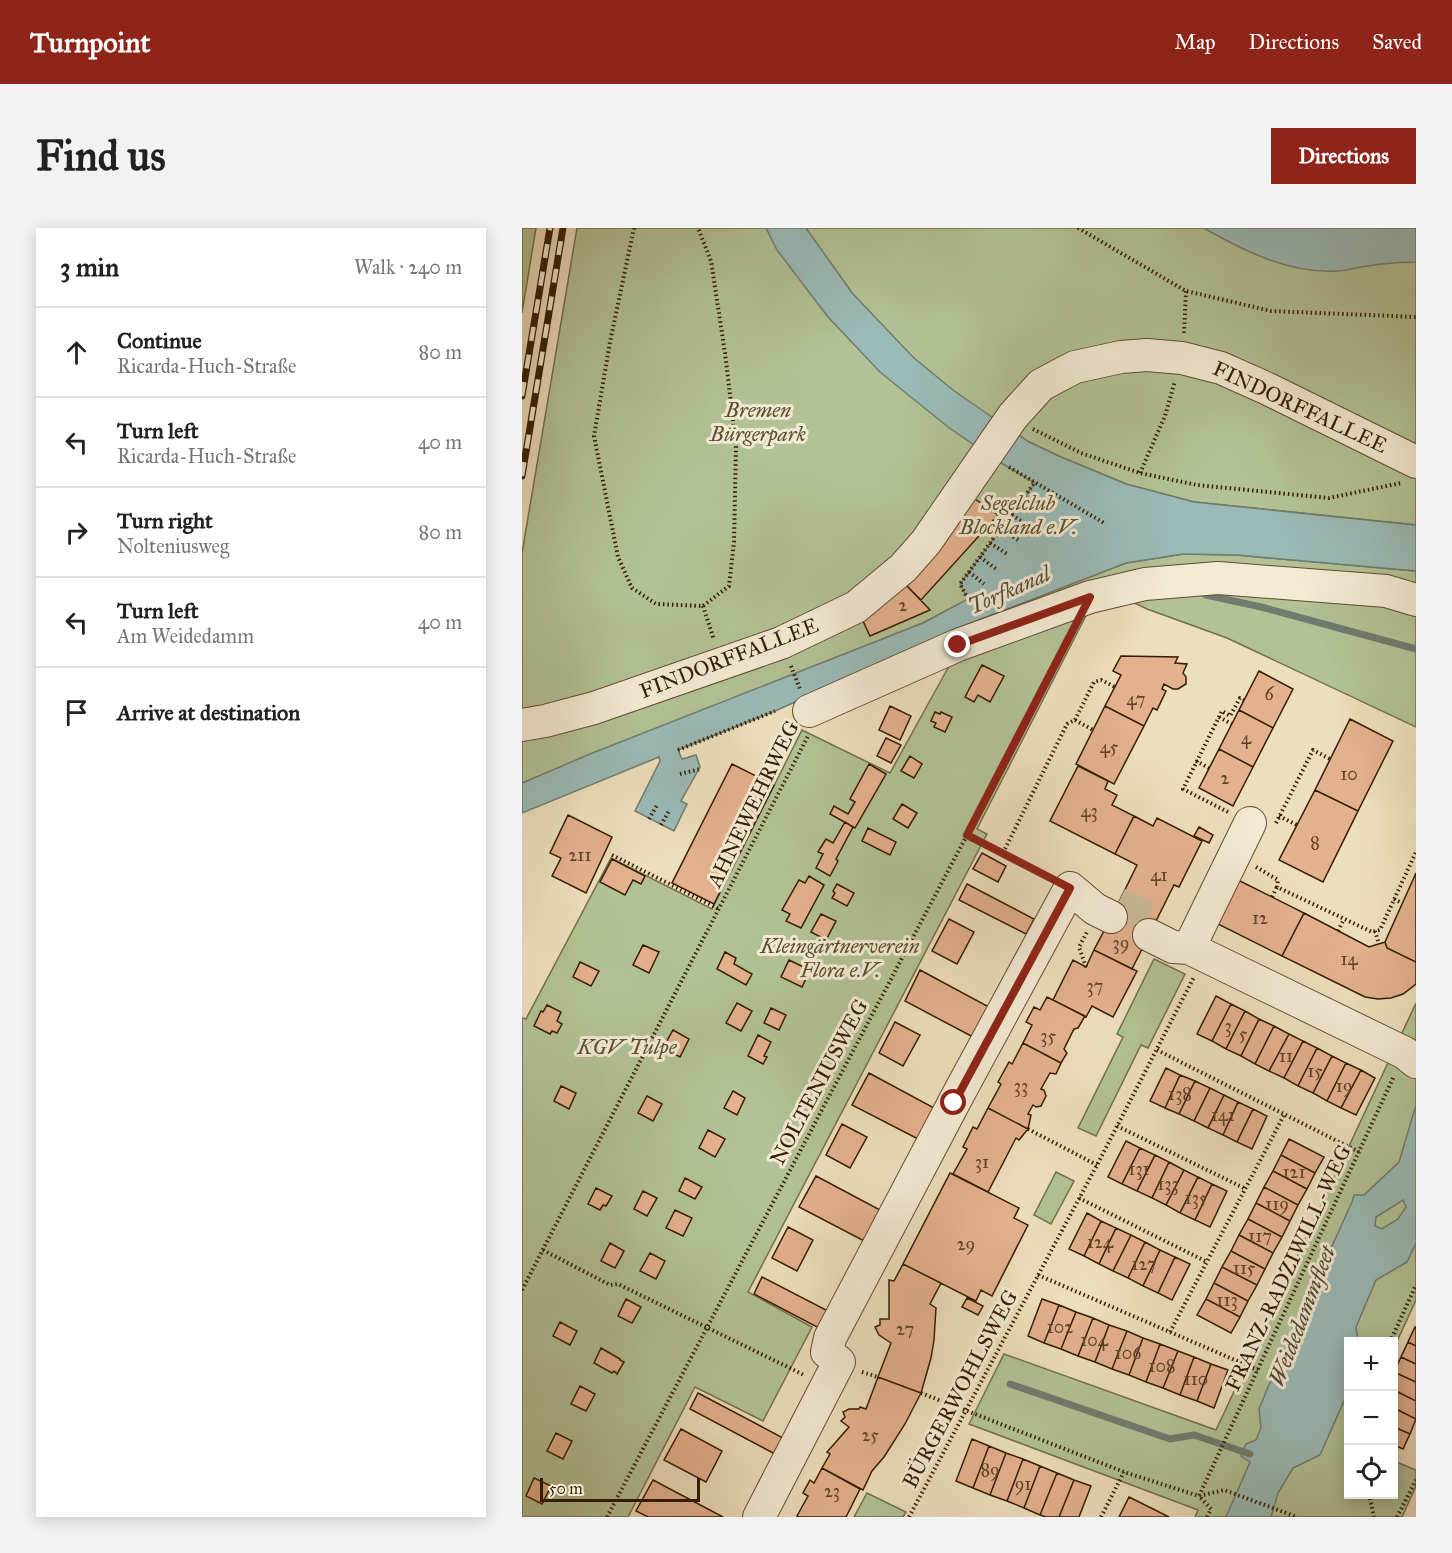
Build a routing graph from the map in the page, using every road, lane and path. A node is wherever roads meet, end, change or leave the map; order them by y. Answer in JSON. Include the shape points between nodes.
{"nodes":[{"id":1,"x":634,"y":228,"type":"edge"},
{"id":2,"x":698,"y":228,"type":"edge"},
{"id":3,"x":1078,"y":228,"type":"edge"},
{"id":4,"x":1186,"y":291,"type":"junction"},
{"id":5,"x":1416,"y":317,"type":"edge"},
{"id":6,"x":1182,"y":358,"type":"junction"},
{"id":7,"x":1018,"y":426,"type":"junction"},
{"id":8,"x":995,"y":461,"type":"junction"},
{"id":9,"x":1411,"y":472,"type":"edge"},
{"id":10,"x":1140,"y":473,"type":"junction"},
{"id":11,"x":1035,"y":482,"type":"junction"},
{"id":12,"x":1022,"y":501,"type":"junction"},
{"id":13,"x":1040,"y":513,"type":"dead end"},
{"id":14,"x":1012,"y":515,"type":"junction"},
{"id":15,"x":1104,"y":523,"type":"dead end"},
{"id":16,"x":1029,"y":526,"type":"dead end"},
{"id":17,"x":1002,"y":529,"type":"junction"},
{"id":18,"x":1018,"y":540,"type":"dead end"},
{"id":19,"x":990,"y":543,"type":"junction"},
{"id":20,"x":1007,"y":554,"type":"dead end"},
{"id":21,"x":980,"y":557,"type":"junction"},
{"id":22,"x":996,"y":569,"type":"dead end"},
{"id":23,"x":969,"y":572,"type":"junction"},
{"id":24,"x":984,"y":584,"type":"dead end"},
{"id":25,"x":1090,"y":597,"type":"junction"},
{"id":26,"x":968,"y":599,"type":"dead end"},
{"id":27,"x":1416,"y":600,"type":"edge"},
{"id":28,"x":703,"y":606,"type":"junction"},
{"id":29,"x":708,"y":622,"type":"dead end"},
{"id":30,"x":789,"y":662,"type":"dead end"},
{"id":31,"x":1115,"y":687,"type":"dead end"},
{"id":32,"x":1244,"y":700,"type":"dead end"},
{"id":33,"x":806,"y":703,"type":"junction"},
{"id":34,"x":775,"y":711,"type":"dead end"},
{"id":35,"x":1219,"y":717,"type":"junction"},
{"id":36,"x":1075,"y":720,"type":"junction"},
{"id":37,"x":1232,"y":724,"type":"dead end"},
{"id":38,"x":522,"y":725,"type":"edge"},
{"id":39,"x":1094,"y":730,"type":"dead end"},
{"id":40,"x":678,"y":750,"type":"dead end"},
{"id":41,"x":1330,"y":759,"type":"dead end"},
{"id":42,"x":1196,"y":761,"type":"junction"},
{"id":43,"x":1209,"y":768,"type":"dead end"},
{"id":44,"x":700,"y":769,"type":"dead end"},
{"id":45,"x":680,"y":774,"type":"dead end"},
{"id":46,"x":657,"y":805,"type":"dead end"},
{"id":47,"x":669,"y":811,"type":"dead end"},
{"id":48,"x":649,"y":819,"type":"dead end"},
{"id":49,"x":1264,"y":820,"type":"junction"},
{"id":50,"x":661,"y":825,"type":"dead end"},
{"id":51,"x":1297,"y":825,"type":"dead end"},
{"id":52,"x":967,"y":835,"type":"junction"},
{"id":53,"x":1416,"y":852,"type":"edge"},
{"id":54,"x":1003,"y":854,"type":"junction"},
{"id":55,"x":612,"y":855,"type":"dead end"},
{"id":56,"x":1258,"y":870,"type":"dead end"},
{"id":57,"x":1277,"y":887,"type":"junction"},
{"id":58,"x":1070,"y":888,"type":"junction"},
{"id":59,"x":1272,"y":897,"type":"dead end"},
{"id":60,"x":1394,"y":899,"type":"junction"},
{"id":61,"x":1402,"y":903,"type":"dead end"},
{"id":62,"x":719,"y":909,"type":"junction"},
{"id":63,"x":1109,"y":910,"type":"joint"},
{"id":64,"x":1344,"y":919,"type":"junction"},
{"id":65,"x":1152,"y":928,"type":"tunnel mouth"},
{"id":66,"x":1338,"y":931,"type":"dead end"},
{"id":67,"x":1375,"y":931,"type":"junction"},
{"id":68,"x":1379,"y":944,"type":"dead end"},
{"id":69,"x":1197,"y":952,"type":"junction"},
{"id":70,"x":1086,"y":967,"type":"dead end"},
{"id":71,"x":1157,"y":1050,"type":"junction"},
{"id":72,"x":1410,"y":1057,"type":"edge"},
{"id":73,"x":1284,"y":1115,"type":"junction"},
{"id":74,"x":1117,"y":1126,"type":"junction"},
{"id":75,"x":1028,"y":1129,"type":"dead end"},
{"id":76,"x":1359,"y":1152,"type":"junction"},
{"id":77,"x":1097,"y":1165,"type":"junction"},
{"id":78,"x":1246,"y":1189,"type":"junction"},
{"id":79,"x":1079,"y":1198,"type":"junction"},
{"id":80,"x":543,"y":1250,"type":"junction"},
{"id":81,"x":1207,"y":1262,"type":"junction"},
{"id":82,"x":1038,"y":1275,"type":"junction"},
{"id":83,"x":1416,"y":1285,"type":"edge"},
{"id":84,"x":522,"y":1290,"type":"edge"},
{"id":85,"x":1414,"y":1293,"type":"edge"},
{"id":86,"x":708,"y":1327,"type":"junction"},
{"id":87,"x":1170,"y":1332,"type":"junction"},
{"id":88,"x":1392,"y":1337,"type":"edge"},
{"id":89,"x":1258,"y":1370,"type":"junction"},
{"id":90,"x":827,"y":1386,"type":"junction"},
{"id":91,"x":921,"y":1392,"type":"dead end"},
{"id":92,"x":965,"y":1411,"type":"junction"},
{"id":93,"x":1124,"y":1472,"type":"junction"},
{"id":94,"x":1416,"y":1480,"type":"edge"},
{"id":95,"x":1198,"y":1496,"type":"junction"},
{"id":96,"x":1370,"y":1499,"type":"edge"},
{"id":97,"x":607,"y":1517,"type":"edge"},
{"id":98,"x":759,"y":1517,"type":"edge"},
{"id":99,"x":909,"y":1517,"type":"edge"},
{"id":100,"x":1101,"y":1517,"type":"edge"},
{"id":101,"x":1207,"y":1517,"type":"edge"},
{"id":102,"x":1297,"y":1517,"type":"edge"},
{"id":103,"x":1374,"y":1517,"type":"edge"},
{"id":104,"x":1397,"y":1517,"type":"edge"}],
"edges":[{"from":1,"to":28,"type":"path","via":[[594,436],[618,557],[632,588],[656,604]]},
{"from":2,"to":28,"type":"path","via":[[711,261],[736,444],[729,586]]},
{"from":3,"to":4,"type":"path"},
{"from":4,"to":5,"type":"path","via":[[1270,311]]},
{"from":4,"to":6,"type":"path"},
{"from":6,"to":7,"type":"street","name":"FINDORFFALLEE","via":[[1120,357],[1075,367],[1041,385]]},
{"from":6,"to":9,"type":"street","name":"FINDORFFALLEE","via":[[1221,368],[1268,388]]},
{"from":6,"to":10,"type":"path","via":[[1165,416]]},
{"from":7,"to":8,"type":"street","name":"FINDORFFALLEE"},
{"from":7,"to":10,"type":"path"},
{"from":8,"to":11,"type":"path"},
{"from":8,"to":38,"type":"street","name":"FINDORFFALLEE","via":[[903,568],[856,607],[771,646],[594,708]]},
{"from":9,"to":10,"type":"path","via":[[1329,498],[1197,485]]},
{"from":11,"to":12,"type":"path"},
{"from":11,"to":15,"type":"path"},
{"from":12,"to":13,"type":"path"},
{"from":12,"to":14,"type":"path"},
{"from":14,"to":16,"type":"path"},
{"from":14,"to":17,"type":"path"},
{"from":17,"to":18,"type":"path"},
{"from":17,"to":19,"type":"path"},
{"from":19,"to":20,"type":"path"},
{"from":19,"to":21,"type":"path"},
{"from":21,"to":22,"type":"path"},
{"from":21,"to":23,"type":"path"},
{"from":23,"to":24,"type":"path"},
{"from":23,"to":26,"type":"path","via":[[960,584]]},
{"from":25,"to":27,"type":"street","via":[[1145,584],[1218,578],[1386,591]]},
{"from":25,"to":33,"type":"street"},
{"from":25,"to":52,"type":"path","name":"NOLTENIUSWEG"},
{"from":28,"to":29,"type":"path"},
{"from":30,"to":33,"type":"path"},
{"from":31,"to":36,"type":"path","via":[[1101,680],[1094,682]]},
{"from":32,"to":35,"type":"path","via":[[1240,698],[1230,716],[1222,711]]},
{"from":33,"to":62,"type":"path","name":"AHNEWEHRWEG","via":[[812,727]]},
{"from":34,"to":40,"type":"path"},
{"from":35,"to":37,"type":"path"},
{"from":35,"to":42,"type":"path"},
{"from":36,"to":39,"type":"path"},
{"from":36,"to":54,"type":"path","via":[[1067,724]]},
{"from":41,"to":49,"type":"path","via":[[1312,750]]},
{"from":42,"to":43,"type":"path"},
{"from":42,"to":49,"type":"path","via":[[1183,789]]},
{"from":44,"to":45,"type":"path"},
{"from":46,"to":48,"type":"path"},
{"from":47,"to":50,"type":"path"},
{"from":49,"to":51,"type":"path"},
{"from":49,"to":69,"type":"street"},
{"from":52,"to":54,"type":"path"},
{"from":52,"to":86,"type":"path","name":"NOLTENIUSWEG"},
{"from":53,"to":60,"type":"path"},
{"from":54,"to":58,"type":"path"},
{"from":55,"to":62,"type":"path","name":"AHNEWEHRWEG"},
{"from":56,"to":57,"type":"path","via":[[1278,880]]},
{"from":57,"to":59,"type":"path"},
{"from":57,"to":64,"type":"path"},
{"from":58,"to":63,"type":"street","via":[[1101,895]]},
{"from":58,"to":90,"type":"street","via":[[830,1338],[827,1352],[839,1362]]},
{"from":60,"to":61,"type":"path"},
{"from":60,"to":67,"type":"path","via":[[1380,930]]},
{"from":62,"to":80,"type":"path","name":"AHNEWEHRWEG"},
{"from":63,"to":70,"type":"path","via":[[1079,947]]},
{"from":64,"to":66,"type":"path"},
{"from":64,"to":67,"type":"path"},
{"from":65,"to":69,"type":"street","via":[[1173,947]]},
{"from":67,"to":68,"type":"path"},
{"from":69,"to":71,"type":"path","name":"BÜRGERWOHLSWEG"},
{"from":69,"to":72,"type":"street"},
{"from":71,"to":73,"type":"path"},
{"from":71,"to":74,"type":"path","name":"BÜRGERWOHLSWEG"},
{"from":72,"to":76,"type":"path","name":"FRANZ-RADZIWILL-WEG"},
{"from":73,"to":76,"type":"path"},
{"from":73,"to":78,"type":"path"},
{"from":74,"to":77,"type":"path","name":"BÜRGERWOHLSWEG"},
{"from":74,"to":78,"type":"path"},
{"from":75,"to":77,"type":"path"},
{"from":76,"to":89,"type":"path","name":"FRANZ-RADZIWILL-WEG"},
{"from":77,"to":79,"type":"path","name":"BÜRGERWOHLSWEG"},
{"from":78,"to":81,"type":"path"},
{"from":79,"to":81,"type":"path"},
{"from":79,"to":82,"type":"path","name":"BÜRGERWOHLSWEG"},
{"from":80,"to":84,"type":"path","name":"AHNEWEHRWEG"},
{"from":80,"to":86,"type":"path","via":[[610,1285],[618,1284]]},
{"from":81,"to":87,"type":"path"},
{"from":82,"to":87,"type":"path","name":"BÜRGERWOHLSWEG"},
{"from":82,"to":92,"type":"path","name":"BÜRGERWOHLSWEG"},
{"from":83,"to":85,"type":"path"},
{"from":85,"to":88,"type":"path"},
{"from":86,"to":90,"type":"path"},
{"from":86,"to":97,"type":"path","name":"NOLTENIUSWEG"},
{"from":87,"to":89,"type":"path","name":"BÜRGERWOHLSWEG"},
{"from":89,"to":95,"type":"path","name":"FRANZ-RADZIWILL-WEG"},
{"from":90,"to":98,"type":"street"},
{"from":91,"to":92,"type":"path"},
{"from":92,"to":93,"type":"path"},
{"from":92,"to":99,"type":"path","name":"BÜRGERWOHLSWEG"},
{"from":93,"to":95,"type":"path"},
{"from":93,"to":100,"type":"path"},
{"from":94,"to":104,"type":"path"},
{"from":95,"to":101,"type":"path","via":[[1211,1509]]},
{"from":95,"to":102,"type":"path","via":[[1224,1490]]},
{"from":96,"to":103,"type":"path"}]}
